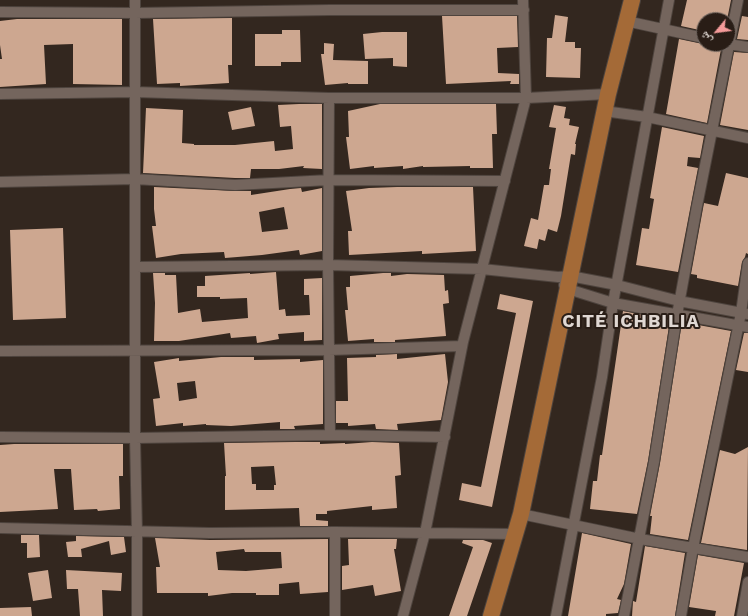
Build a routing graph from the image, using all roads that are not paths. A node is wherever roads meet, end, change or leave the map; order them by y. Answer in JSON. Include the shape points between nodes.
{"nodes":[{"id":1,"x":136,"y":0,"type":"edge"},
{"id":2,"x":631,"y":0,"type":"edge"},
{"id":3,"x":669,"y":0,"type":"edge"},
{"id":4,"x":738,"y":0,"type":"edge"},
{"id":5,"x":330,"y":5,"type":"edge"},
{"id":6,"x":524,"y":5,"type":"edge"},
{"id":7,"x":0,"y":12,"type":"edge"},
{"id":8,"x":736,"y":12,"type":"edge"},
{"id":9,"x":136,"y":13,"type":"junction"},
{"id":10,"x":626,"y":21,"type":"junction"},
{"id":11,"x":664,"y":28,"type":"junction"},
{"id":12,"x":696,"y":36,"type":"edge"},
{"id":13,"x":736,"y":45,"type":"edge"},
{"id":14,"x":748,"y":47,"type":"edge"},
{"id":15,"x":727,"y":52,"type":"edge"},
{"id":16,"x":135,"y":92,"type":"junction"},
{"id":17,"x":0,"y":94,"type":"edge"},
{"id":18,"x":608,"y":94,"type":"junction"},
{"id":19,"x":329,"y":98,"type":"junction"},
{"id":20,"x":526,"y":98,"type":"junction"},
{"id":21,"x":604,"y":111,"type":"junction"},
{"id":22,"x":647,"y":117,"type":"junction"},
{"id":23,"x":712,"y":131,"type":"junction"},
{"id":24,"x":748,"y":138,"type":"edge"},
{"id":25,"x":135,"y":179,"type":"junction"},
{"id":26,"x":329,"y":180,"type":"junction"},
{"id":27,"x":505,"y":181,"type":"junction"},
{"id":28,"x":0,"y":182,"type":"edge"},
{"id":29,"x":748,"y":263,"type":"edge"},
{"id":30,"x":328,"y":265,"type":"junction"},
{"id":31,"x":135,"y":267,"type":"junction"},
{"id":32,"x":482,"y":269,"type":"junction"},
{"id":33,"x":565,"y":281,"type":"junction"},
{"id":34,"x":617,"y":285,"type":"junction"},
{"id":35,"x":679,"y":301,"type":"junction"},
{"id":36,"x":613,"y":303,"type":"junction"},
{"id":37,"x":744,"y":314,"type":"edge"},
{"id":38,"x":677,"y":315,"type":"junction"},
{"id":39,"x":737,"y":325,"type":"junction"},
{"id":40,"x":748,"y":327,"type":"edge"},
{"id":41,"x":462,"y":346,"type":"junction"},
{"id":42,"x":135,"y":350,"type":"junction"},
{"id":43,"x":329,"y":350,"type":"junction"},
{"id":44,"x":0,"y":351,"type":"edge"},
{"id":45,"x":330,"y":435,"type":"junction"},
{"id":46,"x":0,"y":436,"type":"edge"},
{"id":47,"x":445,"y":437,"type":"junction"},
{"id":48,"x":135,"y":438,"type":"junction"},
{"id":49,"x":521,"y":514,"type":"junction"},
{"id":50,"x":572,"y":525,"type":"junction"},
{"id":51,"x":0,"y":528,"type":"edge"},
{"id":52,"x":138,"y":532,"type":"junction"},
{"id":53,"x":335,"y":532,"type":"junction"},
{"id":54,"x":425,"y":533,"type":"junction"},
{"id":55,"x":516,"y":534,"type":"junction"},
{"id":56,"x":640,"y":539,"type":"junction"},
{"id":57,"x":693,"y":548,"type":"junction"},
{"id":58,"x":748,"y":557,"type":"edge"},
{"id":59,"x":748,"y":582,"type":"edge"},
{"id":60,"x":136,"y":616,"type":"edge"},
{"id":61,"x":335,"y":616,"type":"edge"},
{"id":62,"x":403,"y":616,"type":"edge"},
{"id":63,"x":491,"y":616,"type":"edge"},
{"id":64,"x":556,"y":616,"type":"edge"},
{"id":65,"x":624,"y":616,"type":"edge"},
{"id":66,"x":681,"y":616,"type":"edge"},
{"id":67,"x":742,"y":616,"type":"edge"}],
"edges":[{"from":1,"to":9,"type":"street"},
{"from":2,"to":10,"type":"main road"},
{"from":3,"to":11,"type":"street"},
{"from":4,"to":8,"type":"street"},
{"from":5,"to":6,"type":"street"},
{"from":5,"to":9,"type":"street"},
{"from":6,"to":20,"type":"street"},
{"from":7,"to":9,"type":"street"},
{"from":9,"to":16,"type":"street"},
{"from":10,"to":11,"type":"street"},
{"from":10,"to":18,"type":"main road"},
{"from":11,"to":12,"type":"street"},
{"from":11,"to":22,"type":"street"},
{"from":13,"to":14,"type":"street"},
{"from":15,"to":23,"type":"street"},
{"from":16,"to":17,"type":"street"},
{"from":16,"to":19,"type":"street"},
{"from":16,"to":25,"type":"street"},
{"from":18,"to":20,"type":"street"},
{"from":18,"to":21,"type":"main road"},
{"from":19,"to":20,"type":"street"},
{"from":19,"to":26,"type":"street"},
{"from":20,"to":27,"type":"street"},
{"from":21,"to":22,"type":"street"},
{"from":21,"to":33,"type":"main road"},
{"from":22,"to":23,"type":"street"},
{"from":22,"to":34,"type":"street"},
{"from":23,"to":24,"type":"street"},
{"from":23,"to":35,"type":"street"},
{"from":25,"to":26,"type":"street","via":[[235,185]]},
{"from":25,"to":28,"type":"street"},
{"from":25,"to":31,"type":"street"},
{"from":26,"to":27,"type":"street"},
{"from":26,"to":30,"type":"street"},
{"from":27,"to":32,"type":"street"},
{"from":29,"to":37,"type":"street"},
{"from":30,"to":31,"type":"street"},
{"from":30,"to":32,"type":"street"},
{"from":30,"to":43,"type":"street"},
{"from":31,"to":42,"type":"street"},
{"from":32,"to":33,"type":"street"},
{"from":32,"to":41,"type":"street"},
{"from":33,"to":34,"type":"street"},
{"from":33,"to":36,"type":"street"},
{"from":33,"to":49,"type":"main road"},
{"from":34,"to":35,"type":"street"},
{"from":34,"to":36,"type":"street"},
{"from":35,"to":37,"type":"street"},
{"from":35,"to":38,"type":"street"},
{"from":36,"to":38,"type":"street"},
{"from":36,"to":50,"type":"street","via":[[602,377]]},
{"from":37,"to":39,"type":"street"},
{"from":38,"to":39,"type":"street"},
{"from":38,"to":56,"type":"street"},
{"from":39,"to":40,"type":"street"},
{"from":39,"to":57,"type":"street"},
{"from":41,"to":43,"type":"street"},
{"from":41,"to":47,"type":"street"},
{"from":42,"to":43,"type":"street"},
{"from":42,"to":44,"type":"street"},
{"from":42,"to":48,"type":"street"},
{"from":43,"to":45,"type":"street"},
{"from":45,"to":47,"type":"street"},
{"from":45,"to":48,"type":"street"},
{"from":46,"to":48,"type":"street"},
{"from":47,"to":54,"type":"street"},
{"from":48,"to":52,"type":"street"},
{"from":49,"to":50,"type":"street"},
{"from":49,"to":55,"type":"main road"},
{"from":50,"to":56,"type":"street"},
{"from":50,"to":64,"type":"street"},
{"from":51,"to":52,"type":"street"},
{"from":52,"to":53,"type":"street"},
{"from":52,"to":60,"type":"street"},
{"from":53,"to":54,"type":"street"},
{"from":53,"to":61,"type":"street"},
{"from":54,"to":55,"type":"street"},
{"from":54,"to":62,"type":"street"},
{"from":55,"to":63,"type":"main road"},
{"from":56,"to":57,"type":"street"},
{"from":56,"to":65,"type":"street"},
{"from":57,"to":58,"type":"street"},
{"from":57,"to":66,"type":"street"},
{"from":59,"to":67,"type":"street"}]}
